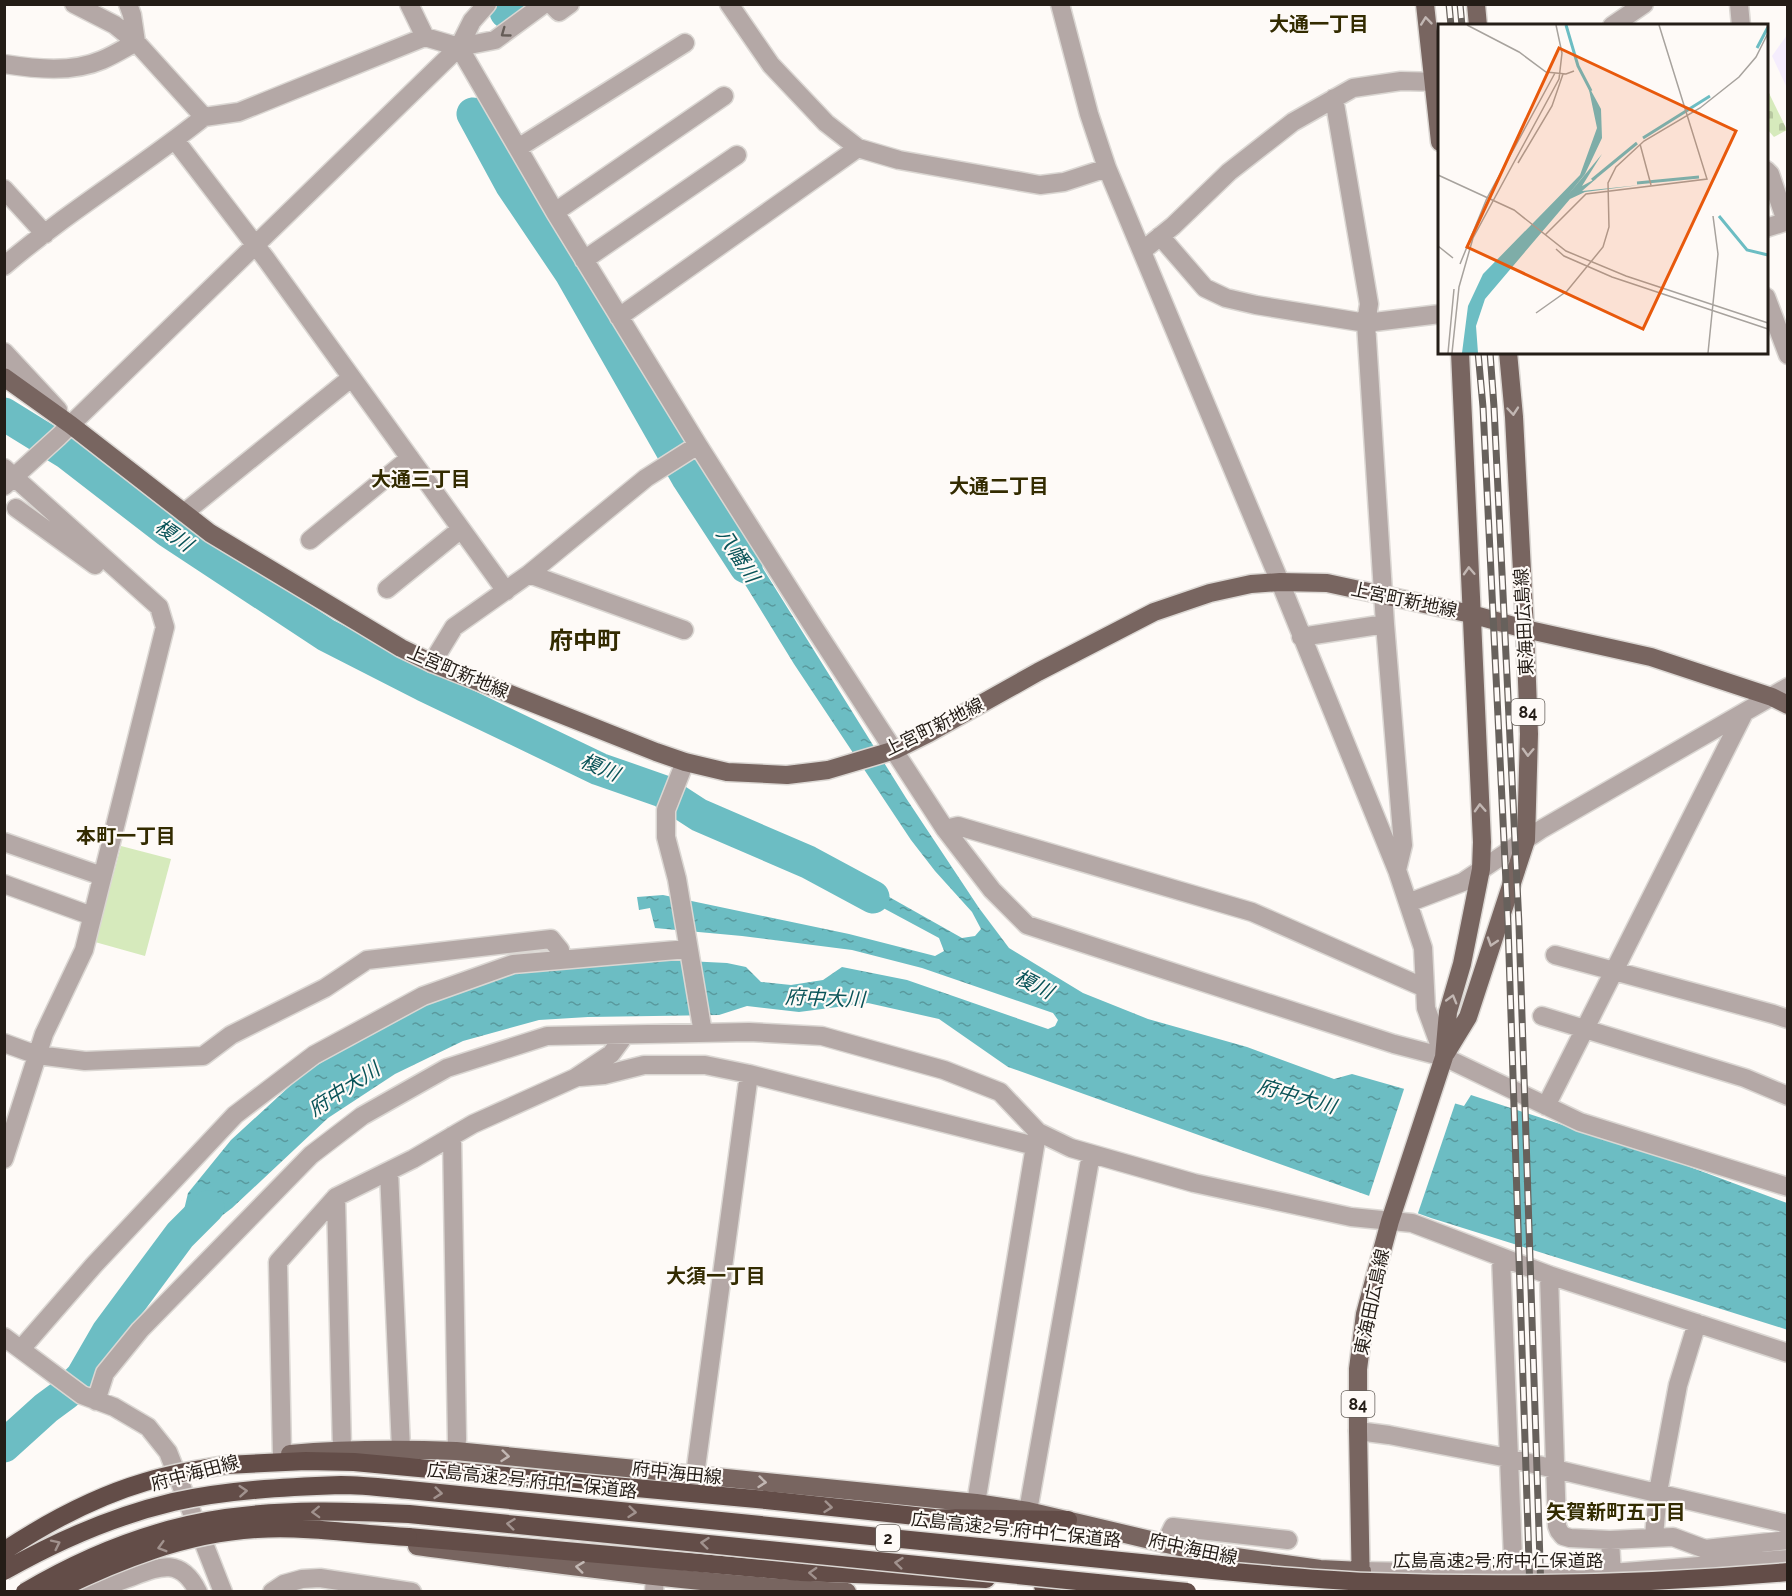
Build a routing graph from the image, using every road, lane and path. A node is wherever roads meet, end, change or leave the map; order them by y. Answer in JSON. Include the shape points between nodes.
{"nodes":[{"id":1,"x":74,"y":4,"type":"edge"},
{"id":2,"x":128,"y":4,"type":"edge"},
{"id":3,"x":409,"y":4,"type":"edge"},
{"id":4,"x":487,"y":4,"type":"edge"},
{"id":5,"x":544,"y":4,"type":"edge"},
{"id":6,"x":551,"y":4,"type":"edge"},
{"id":7,"x":570,"y":4,"type":"edge"},
{"id":8,"x":729,"y":4,"type":"edge"},
{"id":9,"x":1060,"y":4,"type":"edge"},
{"id":10,"x":1425,"y":4,"type":"edge"},
{"id":11,"x":1476,"y":4,"type":"edge"},
{"id":12,"x":1644,"y":4,"type":"edge"},
{"id":13,"x":1739,"y":4,"type":"edge"},
{"id":14,"x":1478,"y":24,"type":"edge"},
{"id":15,"x":1615,"y":24,"type":"edge"},
{"id":16,"x":1741,"y":24,"type":"edge"},
{"id":17,"x":425,"y":37,"type":"junction"},
{"id":18,"x":136,"y":42,"type":"junction"},
{"id":19,"x":685,"y":43,"type":"dead end"},
{"id":20,"x":459,"y":46,"type":"junction"},
{"id":21,"x":4,"y":64,"type":"edge"},
{"id":22,"x":1436,"y":82,"type":"edge"},
{"id":23,"x":724,"y":96,"type":"dead end"},
{"id":24,"x":1334,"y":98,"type":"junction"},
{"id":25,"x":1438,"y":112,"type":"edge"},
{"id":26,"x":204,"y":117,"type":"junction"},
{"id":27,"x":175,"y":140,"type":"junction"},
{"id":28,"x":518,"y":148,"type":"junction"},
{"id":29,"x":858,"y":148,"type":"junction"},
{"id":30,"x":737,"y":155,"type":"dead end"},
{"id":31,"x":1107,"y":168,"type":"junction"},
{"id":32,"x":1768,"y":171,"type":"edge"},
{"id":33,"x":4,"y":189,"type":"edge"},
{"id":34,"x":555,"y":212,"type":"junction"},
{"id":35,"x":1787,"y":221,"type":"edge"},
{"id":36,"x":1768,"y":228,"type":"edge"},
{"id":37,"x":45,"y":234,"type":"junction"},
{"id":38,"x":1160,"y":236,"type":"junction"},
{"id":39,"x":255,"y":245,"type":"junction"},
{"id":40,"x":1142,"y":251,"type":"junction"},
{"id":41,"x":584,"y":260,"type":"junction"},
{"id":42,"x":4,"y":266,"type":"edge"},
{"id":43,"x":1768,"y":300,"type":"edge"},
{"id":44,"x":1438,"y":314,"type":"edge"},
{"id":45,"x":619,"y":317,"type":"junction"},
{"id":46,"x":1366,"y":323,"type":"junction"},
{"id":47,"x":4,"y":352,"type":"edge"},
{"id":48,"x":1460,"y":354,"type":"edge"},
{"id":49,"x":1508,"y":354,"type":"edge"},
{"id":50,"x":1788,"y":355,"type":"edge"},
{"id":51,"x":4,"y":377,"type":"edge"},
{"id":52,"x":351,"y":378,"type":"junction"},
{"id":53,"x":65,"y":431,"type":"junction"},
{"id":54,"x":698,"y":445,"type":"junction"},
{"id":55,"x":410,"y":458,"type":"junction"},
{"id":56,"x":11,"y":477,"type":"edge"},
{"id":57,"x":16,"y":508,"type":"dead end"},
{"id":58,"x":184,"y":513,"type":"junction"},
{"id":59,"x":461,"y":529,"type":"junction"},
{"id":60,"x":309,"y":540,"type":"dead end"},
{"id":61,"x":529,"y":574,"type":"junction"},
{"id":62,"x":130,"y":582,"type":"junction"},
{"id":63,"x":1280,"y":582,"type":"junction"},
{"id":64,"x":387,"y":589,"type":"dead end"},
{"id":65,"x":506,"y":591,"type":"junction"},
{"id":66,"x":1384,"y":596,"type":"junction"},
{"id":67,"x":1471,"y":614,"type":"junction"},
{"id":68,"x":1385,"y":624,"type":"junction"},
{"id":69,"x":1525,"y":629,"type":"junction"},
{"id":70,"x":684,"y":630,"type":"dead end"},
{"id":71,"x":1301,"y":637,"type":"junction"},
{"id":72,"x":432,"y":663,"type":"junction"},
{"id":73,"x":1788,"y":687,"type":"edge"},
{"id":74,"x":1780,"y":701,"type":"edge"},
{"id":75,"x":1744,"y":713,"type":"junction"},
{"id":76,"x":888,"y":752,"type":"junction"},
{"id":77,"x":685,"y":762,"type":"junction"},
{"id":78,"x":945,"y":829,"type":"junction"},
{"id":79,"x":1526,"y":840,"type":"junction"},
{"id":80,"x":4,"y":842,"type":"edge"},
{"id":81,"x":1397,"y":870,"type":"junction"},
{"id":82,"x":1481,"y":870,"type":"junction"},
{"id":83,"x":102,"y":876,"type":"junction"},
{"id":84,"x":4,"y":884,"type":"edge"},
{"id":85,"x":1408,"y":903,"type":"junction"},
{"id":86,"x":92,"y":916,"type":"junction"},
{"id":87,"x":688,"y":953,"type":"junction"},
{"id":88,"x":1555,"y":955,"type":"dead end"},
{"id":89,"x":561,"y":960,"type":"junction"},
{"id":90,"x":1614,"y":971,"type":"junction"},
{"id":91,"x":1425,"y":988,"type":"junction"},
{"id":92,"x":1542,"y":1016,"type":"dead end"},
{"id":93,"x":1788,"y":1019,"type":"edge"},
{"id":94,"x":702,"y":1027,"type":"junction"},
{"id":95,"x":1586,"y":1029,"type":"junction"},
{"id":96,"x":625,"y":1035,"type":"junction"},
{"id":97,"x":4,"y":1043,"type":"edge"},
{"id":98,"x":37,"y":1055,"type":"junction"},
{"id":99,"x":1444,"y":1057,"type":"junction"},
{"id":100,"x":749,"y":1074,"type":"junction"},
{"id":101,"x":575,"y":1078,"type":"junction"},
{"id":102,"x":1788,"y":1096,"type":"edge"},
{"id":103,"x":1546,"y":1106,"type":"junction"},
{"id":104,"x":12,"y":1108,"type":"edge"},
{"id":105,"x":452,"y":1136,"type":"junction"},
{"id":106,"x":1036,"y":1139,"type":"junction"},
{"id":107,"x":1091,"y":1154,"type":"junction"},
{"id":108,"x":5,"y":1156,"type":"edge"},
{"id":109,"x":389,"y":1171,"type":"junction"},
{"id":110,"x":1788,"y":1187,"type":"edge"},
{"id":111,"x":336,"y":1197,"type":"junction"},
{"id":112,"x":1392,"y":1215,"type":"junction"},
{"id":113,"x":1501,"y":1257,"type":"junction"},
{"id":114,"x":1549,"y":1275,"type":"junction"},
{"id":115,"x":1697,"y":1323,"type":"junction"},
{"id":116,"x":4,"y":1337,"type":"edge"},
{"id":117,"x":25,"y":1352,"type":"junction"},
{"id":118,"x":1788,"y":1353,"type":"edge"},
{"id":119,"x":89,"y":1398,"type":"junction"},
{"id":120,"x":1358,"y":1431,"type":"junction"},
{"id":121,"x":401,"y":1449,"type":"junction"},
{"id":122,"x":342,"y":1450,"type":"junction"},
{"id":123,"x":456,"y":1451,"type":"junction"},
{"id":124,"x":282,"y":1455,"type":"junction"},
{"id":125,"x":1508,"y":1458,"type":"junction"},
{"id":126,"x":1556,"y":1470,"type":"junction"},
{"id":127,"x":695,"y":1475,"type":"junction"},
{"id":128,"x":177,"y":1476,"type":"junction"},
{"id":129,"x":1658,"y":1492,"type":"junction"},
{"id":130,"x":976,"y":1503,"type":"junction"},
{"id":131,"x":1028,"y":1511,"type":"junction"},
{"id":132,"x":1068,"y":1520,"type":"junction"},
{"id":133,"x":1788,"y":1524,"type":"edge"},
{"id":134,"x":1654,"y":1536,"type":"junction"},
{"id":135,"x":1288,"y":1540,"type":"dead end"},
{"id":136,"x":1610,"y":1540,"type":"junction"},
{"id":137,"x":1788,"y":1540,"type":"edge"},
{"id":138,"x":203,"y":1541,"type":"junction"},
{"id":139,"x":1165,"y":1544,"type":"junction"},
{"id":140,"x":4,"y":1552,"type":"edge"},
{"id":141,"x":1788,"y":1559,"type":"edge"},
{"id":142,"x":4,"y":1571,"type":"edge"},
{"id":143,"x":1362,"y":1571,"type":"junction"},
{"id":144,"x":1788,"y":1572,"type":"edge"},
{"id":145,"x":1612,"y":1573,"type":"junction"},
{"id":146,"x":1514,"y":1583,"type":"edge"},
{"id":147,"x":655,"y":1584,"type":"edge"},
{"id":148,"x":25,"y":1592,"type":"edge"},
{"id":149,"x":53,"y":1592,"type":"edge"},
{"id":150,"x":91,"y":1592,"type":"edge"},
{"id":151,"x":198,"y":1592,"type":"edge"},
{"id":152,"x":223,"y":1592,"type":"edge"},
{"id":153,"x":272,"y":1592,"type":"edge"},
{"id":154,"x":302,"y":1592,"type":"edge"},
{"id":155,"x":326,"y":1592,"type":"edge"},
{"id":156,"x":412,"y":1592,"type":"edge"},
{"id":157,"x":847,"y":1592,"type":"edge"},
{"id":158,"x":1085,"y":1592,"type":"edge"},
{"id":159,"x":1187,"y":1592,"type":"edge"},
{"id":160,"x":1361,"y":1592,"type":"edge"},
{"id":161,"x":1613,"y":1592,"type":"edge"}],
"edges":[{"from":1,"to":18,"type":"street","via":[[115,25]]},
{"from":2,"to":18,"type":"street"},
{"from":3,"to":17,"type":"street"},
{"from":4,"to":20,"type":"street","via":[[472,21]]},
{"from":5,"to":20,"type":"street","one_way":true,"via":[[495,40]]},
{"from":6,"to":7,"type":"street","via":[[559,12]]},
{"from":8,"to":29,"type":"street","via":[[771,65],[826,123]]},
{"from":9,"to":31,"type":"street"},
{"from":22,"to":10,"type":"main road","one_way":true},
{"from":11,"to":14,"type":"main road"},
{"from":12,"to":15,"type":"street"},
{"from":13,"to":16,"type":"street"},
{"from":17,"to":20,"type":"street"},
{"from":17,"to":26,"type":"street","via":[[239,112]]},
{"from":18,"to":21,"type":"street","via":[[101,61],[73,68]]},
{"from":18,"to":26,"type":"street"},
{"from":19,"to":28,"type":"street"},
{"from":20,"to":28,"type":"street"},
{"from":20,"to":39,"type":"street"},
{"from":22,"to":24,"type":"street","via":[[1401,81],[1353,88]]},
{"from":22,"to":25,"type":"main road"},
{"from":23,"to":34,"type":"street"},
{"from":24,"to":38,"type":"street","via":[[1293,122],[1238,165]]},
{"from":24,"to":46,"type":"street","via":[[1369,304]]},
{"from":26,"to":27,"type":"street"},
{"from":27,"to":37,"type":"street"},
{"from":27,"to":39,"type":"street"},
{"from":28,"to":34,"type":"street"},
{"from":29,"to":31,"type":"street","via":[[899,160],[1040,185]]},
{"from":29,"to":45,"type":"street"},
{"from":30,"to":41,"type":"street"},
{"from":31,"to":40,"type":"street"},
{"from":32,"to":35,"type":"street"},
{"from":33,"to":37,"type":"street"},
{"from":34,"to":41,"type":"street"},
{"from":35,"to":36,"type":"street"},
{"from":37,"to":42,"type":"street"},
{"from":38,"to":40,"type":"street"},
{"from":38,"to":46,"type":"street","via":[[1205,288],[1226,298]]},
{"from":39,"to":52,"type":"street"},
{"from":39,"to":53,"type":"street"},
{"from":40,"to":63,"type":"street"},
{"from":41,"to":45,"type":"street"},
{"from":43,"to":50,"type":"street"},
{"from":44,"to":46,"type":"street"},
{"from":45,"to":54,"type":"street"},
{"from":46,"to":66,"type":"street"},
{"from":47,"to":53,"type":"street"},
{"from":67,"to":48,"type":"main road","name":"東海田広島線","number":"84","one_way":true},
{"from":49,"to":69,"type":"main road","name":"東海田広島線","number":"84","one_way":true},
{"from":51,"to":53,"type":"main road","name":"上宮町新地線"},
{"from":52,"to":55,"type":"street"},
{"from":52,"to":58,"type":"street"},
{"from":53,"to":56,"type":"street"},
{"from":53,"to":58,"type":"main road","name":"上宮町新地線"},
{"from":54,"to":61,"type":"street","via":[[646,478]]},
{"from":54,"to":76,"type":"street"},
{"from":55,"to":59,"type":"street"},
{"from":55,"to":60,"type":"street"},
{"from":56,"to":62,"type":"street"},
{"from":57,"to":62,"type":"street","via":[[117,583]]},
{"from":58,"to":72,"type":"main road","name":"上宮町新地線","via":[[220,540],[400,648]]},
{"from":59,"to":64,"type":"street"},
{"from":59,"to":65,"type":"street"},
{"from":61,"to":65,"type":"street"},
{"from":61,"to":70,"type":"street"},
{"from":62,"to":83,"type":"street","via":[[159,607],[165,627]]},
{"from":63,"to":66,"type":"main road","name":"上宮町新地線","via":[[1327,583]]},
{"from":63,"to":71,"type":"street"},
{"from":63,"to":76,"type":"main road","name":"上宮町新地線","via":[[1210,593],[1154,612]]},
{"from":65,"to":72,"type":"street","via":[[454,627]]},
{"from":66,"to":67,"type":"main road","name":"上宮町新地線"},
{"from":66,"to":68,"type":"street"},
{"from":67,"to":69,"type":"main road","name":"上宮町新地線"},
{"from":82,"to":67,"type":"main road","name":"東海田広島線","number":"84","one_way":true},
{"from":68,"to":71,"type":"street"},
{"from":68,"to":81,"type":"street","via":[[1403,845]]},
{"from":69,"to":74,"type":"main road","name":"上宮町新地線","via":[[1651,657]]},
{"from":69,"to":79,"type":"main road","name":"東海田広島線","number":"84","one_way":true,"via":[[1529,734]]},
{"from":71,"to":81,"type":"street"},
{"from":72,"to":77,"type":"main road","name":"上宮町新地線"},
{"from":73,"to":74,"type":"street"},
{"from":74,"to":75,"type":"street"},
{"from":75,"to":79,"type":"street"},
{"from":75,"to":90,"type":"street"},
{"from":76,"to":77,"type":"main road","name":"上宮町新地線","via":[[828,770],[787,776],[727,772]]},
{"from":76,"to":78,"type":"street"},
{"from":77,"to":87,"type":"street","via":[[666,810],[666,837]]},
{"from":78,"to":91,"type":"street","via":[[958,826],[1252,912]]},
{"from":78,"to":99,"type":"street","via":[[992,890],[1027,925]]},
{"from":79,"to":82,"type":"street"},
{"from":79,"to":99,"type":"main road","name":"東海田広島線","number":"84","one_way":true,"via":[[1468,1017]]},
{"from":80,"to":83,"type":"street"},
{"from":81,"to":85,"type":"street"},
{"from":82,"to":85,"type":"street","via":[[1463,882]]},
{"from":99,"to":82,"type":"main road","name":"東海田広島線","number":"84","one_way":true,"via":[[1448,1012]]},
{"from":83,"to":86,"type":"street"},
{"from":84,"to":86,"type":"street"},
{"from":85,"to":91,"type":"street","via":[[1423,948]]},
{"from":86,"to":98,"type":"street","via":[[84,950]]},
{"from":87,"to":89,"type":"street"},
{"from":87,"to":94,"type":"street"},
{"from":88,"to":90,"type":"street"},
{"from":89,"to":98,"type":"street","via":[[560,950],[551,939],[367,960],[325,988],[231,1035],[202,1056],[85,1062]]},
{"from":89,"to":117,"type":"street","via":[[513,964],[423,996],[314,1055],[235,1115],[94,1265]]},
{"from":90,"to":93,"type":"street"},
{"from":90,"to":95,"type":"street"},
{"from":91,"to":99,"type":"street","via":[[1426,1008]]},
{"from":92,"to":95,"type":"street"},
{"from":94,"to":96,"type":"street"},
{"from":94,"to":106,"type":"street","via":[[822,1036],[944,1070],[1000,1092]]},
{"from":95,"to":102,"type":"street","via":[[1744,1078]]},
{"from":95,"to":103,"type":"street"},
{"from":96,"to":101,"type":"street","via":[[611,1054]]},
{"from":96,"to":119,"type":"street","via":[[547,1036],[447,1068],[362,1116],[311,1155],[140,1330]]},
{"from":97,"to":98,"type":"street"},
{"from":98,"to":104,"type":"street"},
{"from":99,"to":103,"type":"street"},
{"from":99,"to":112,"type":"main road","name":"東海田広島線","number":"84"},
{"from":100,"to":101,"type":"street","via":[[705,1065],[644,1065]]},
{"from":100,"to":106,"type":"street"},
{"from":100,"to":127,"type":"street"},
{"from":101,"to":105,"type":"street"},
{"from":103,"to":110,"type":"street","via":[[1580,1122]]},
{"from":104,"to":108,"type":"street"},
{"from":105,"to":109,"type":"street"},
{"from":105,"to":123,"type":"street"},
{"from":106,"to":107,"type":"street"},
{"from":106,"to":130,"type":"street"},
{"from":107,"to":112,"type":"street","via":[[1194,1183],[1351,1217]]},
{"from":107,"to":131,"type":"street"},
{"from":109,"to":111,"type":"street"},
{"from":109,"to":121,"type":"street"},
{"from":111,"to":122,"type":"street"},
{"from":111,"to":124,"type":"street","via":[[278,1262]]},
{"from":112,"to":113,"type":"street"},
{"from":112,"to":120,"type":"main road","name":"東海田広島線","number":"84","via":[[1365,1314]]},
{"from":113,"to":114,"type":"street"},
{"from":113,"to":125,"type":"street"},
{"from":114,"to":115,"type":"street"},
{"from":114,"to":126,"type":"street"},
{"from":115,"to":118,"type":"street"},
{"from":115,"to":129,"type":"street","via":[[1678,1385]]},
{"from":116,"to":117,"type":"street"},
{"from":117,"to":119,"type":"street"},
{"from":119,"to":128,"type":"street","via":[[148,1427],[168,1452]]},
{"from":120,"to":125,"type":"street"},
{"from":120,"to":143,"type":"main road","name":"東海田広島線","number":"84"},
{"from":121,"to":122,"type":"main road","name":"府中海田線"},
{"from":121,"to":123,"type":"main road","name":"府中海田線"},
{"from":122,"to":124,"type":"main road","name":"府中海田線"},
{"from":123,"to":127,"type":"main road","name":"府中海田線","one_way":true},
{"from":124,"to":128,"type":"main road","name":"府中海田線","via":[[226,1462]]},
{"from":125,"to":126,"type":"street"},
{"from":125,"to":146,"type":"street"},
{"from":126,"to":129,"type":"street"},
{"from":126,"to":136,"type":"street","via":[[1559,1532],[1570,1538]]},
{"from":127,"to":130,"type":"main road","name":"府中海田線","one_way":true},
{"from":128,"to":138,"type":"street"},
{"from":128,"to":140,"type":"main road","name":"府中海田線","via":[[145,1486]]},
{"from":129,"to":133,"type":"street"},
{"from":129,"to":134,"type":"street"},
{"from":130,"to":131,"type":"main road","name":"府中海田線"},
{"from":131,"to":132,"type":"main road","name":"府中海田線"},
{"from":132,"to":139,"type":"main road","name":"府中海田線"},
{"from":140,"to":132,"type":"highway","one_way":true,"bridge":true,"via":[[75,1509],[111,1493],[185,1472],[267,1462],[354,1462],[934,1518]]},
{"from":134,"to":136,"type":"street"},
{"from":134,"to":137,"type":"street","via":[[1673,1537],[1705,1549]]},
{"from":135,"to":139,"type":"street","via":[[1173,1527]]},
{"from":136,"to":145,"type":"street"},
{"from":147,"to":138,"type":"main road","one_way":true,"via":[[398,1543],[318,1535],[283,1533]]},
{"from":138,"to":152,"type":"street"},
{"from":139,"to":143,"type":"main road","name":"府中海田線","via":[[1245,1560]]},
{"from":141,"to":145,"type":"street"},
{"from":142,"to":144,"type":"highway","name":"広島高速2号;府中仁保道路","number":"2","one_way":true,"bridge":true,"via":[[70,1537],[173,1502],[227,1492],[343,1485],[1262,1575],[1369,1582],[1508,1585]]},
{"from":143,"to":146,"type":"street"},
{"from":143,"to":160,"type":"main road","name":"東海田広島線","number":"84"},
{"from":145,"to":146,"type":"street"},
{"from":145,"to":161,"type":"street"},
{"from":147,"to":157,"type":"main road"},
{"from":159,"to":148,"type":"highway","number":"2","one_way":true,"bridge":true,"via":[[421,1515],[342,1511],[226,1518],[176,1528],[130,1542]]},
{"from":158,"to":149,"type":"highway","one_way":true,"bridge":true,"via":[[997,1580],[801,1572],[291,1529],[223,1533],[151,1550]]},
{"from":150,"to":151,"type":"street","via":[[160,1566],[186,1574]]},
{"from":153,"to":156,"type":"street","via":[[284,1584],[320,1578]]},
{"from":154,"to":155,"type":"street"}]}
